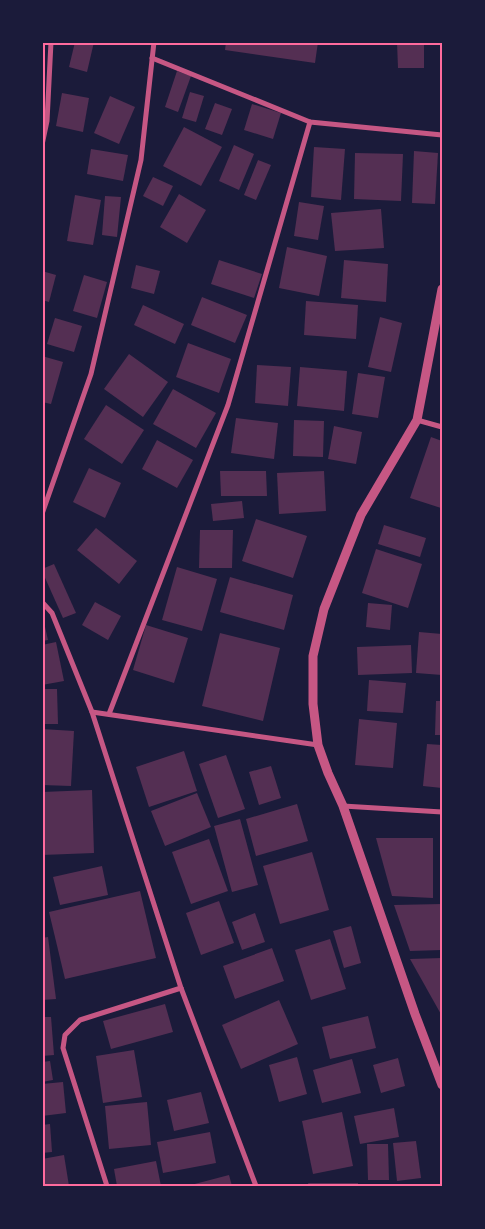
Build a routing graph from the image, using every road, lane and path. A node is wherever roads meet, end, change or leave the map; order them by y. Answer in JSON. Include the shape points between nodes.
{"nodes":[{"id":1,"x":51,"y":42,"type":"edge"},
{"id":2,"x":154,"y":42,"type":"edge"},
{"id":3,"x":152,"y":58,"type":"junction"},
{"id":4,"x":310,"y":122,"type":"junction"},
{"id":5,"x":442,"y":135,"type":"edge"},
{"id":6,"x":42,"y":145,"type":"edge"},
{"id":7,"x":442,"y":289,"type":"edge"},
{"id":8,"x":417,"y":420,"type":"junction"},
{"id":9,"x":442,"y":427,"type":"edge"},
{"id":10,"x":42,"y":514,"type":"edge"},
{"id":11,"x":42,"y":602,"type":"edge"},
{"id":12,"x":92,"y":712,"type":"junction"},
{"id":13,"x":109,"y":714,"type":"junction"},
{"id":14,"x":318,"y":745,"type":"junction"},
{"id":15,"x":342,"y":806,"type":"junction"},
{"id":16,"x":442,"y":812,"type":"edge"},
{"id":17,"x":181,"y":988,"type":"junction"},
{"id":18,"x":442,"y":1085,"type":"edge"},
{"id":19,"x":107,"y":1186,"type":"edge"},
{"id":20,"x":256,"y":1186,"type":"edge"}],
"edges":[{"from":1,"to":6,"type":"street","via":[[47,121]]},
{"from":2,"to":3,"type":"street"},
{"from":3,"to":4,"type":"street"},
{"from":3,"to":10,"type":"street","via":[[141,160],[91,374]]},
{"from":4,"to":5,"type":"street"},
{"from":4,"to":13,"type":"street","via":[[228,405]]},
{"from":7,"to":8,"type":"street"},
{"from":8,"to":9,"type":"street"},
{"from":8,"to":14,"type":"street","via":[[361,515],[324,609],[313,656],[313,704]]},
{"from":11,"to":12,"type":"street","via":[[52,613]]},
{"from":12,"to":13,"type":"street"},
{"from":12,"to":17,"type":"street"},
{"from":13,"to":14,"type":"street"},
{"from":14,"to":15,"type":"street"},
{"from":15,"to":16,"type":"street"},
{"from":15,"to":18,"type":"street"},
{"from":17,"to":19,"type":"street","via":[[80,1020],[65,1035],[63,1048]]},
{"from":17,"to":20,"type":"street"}]}
